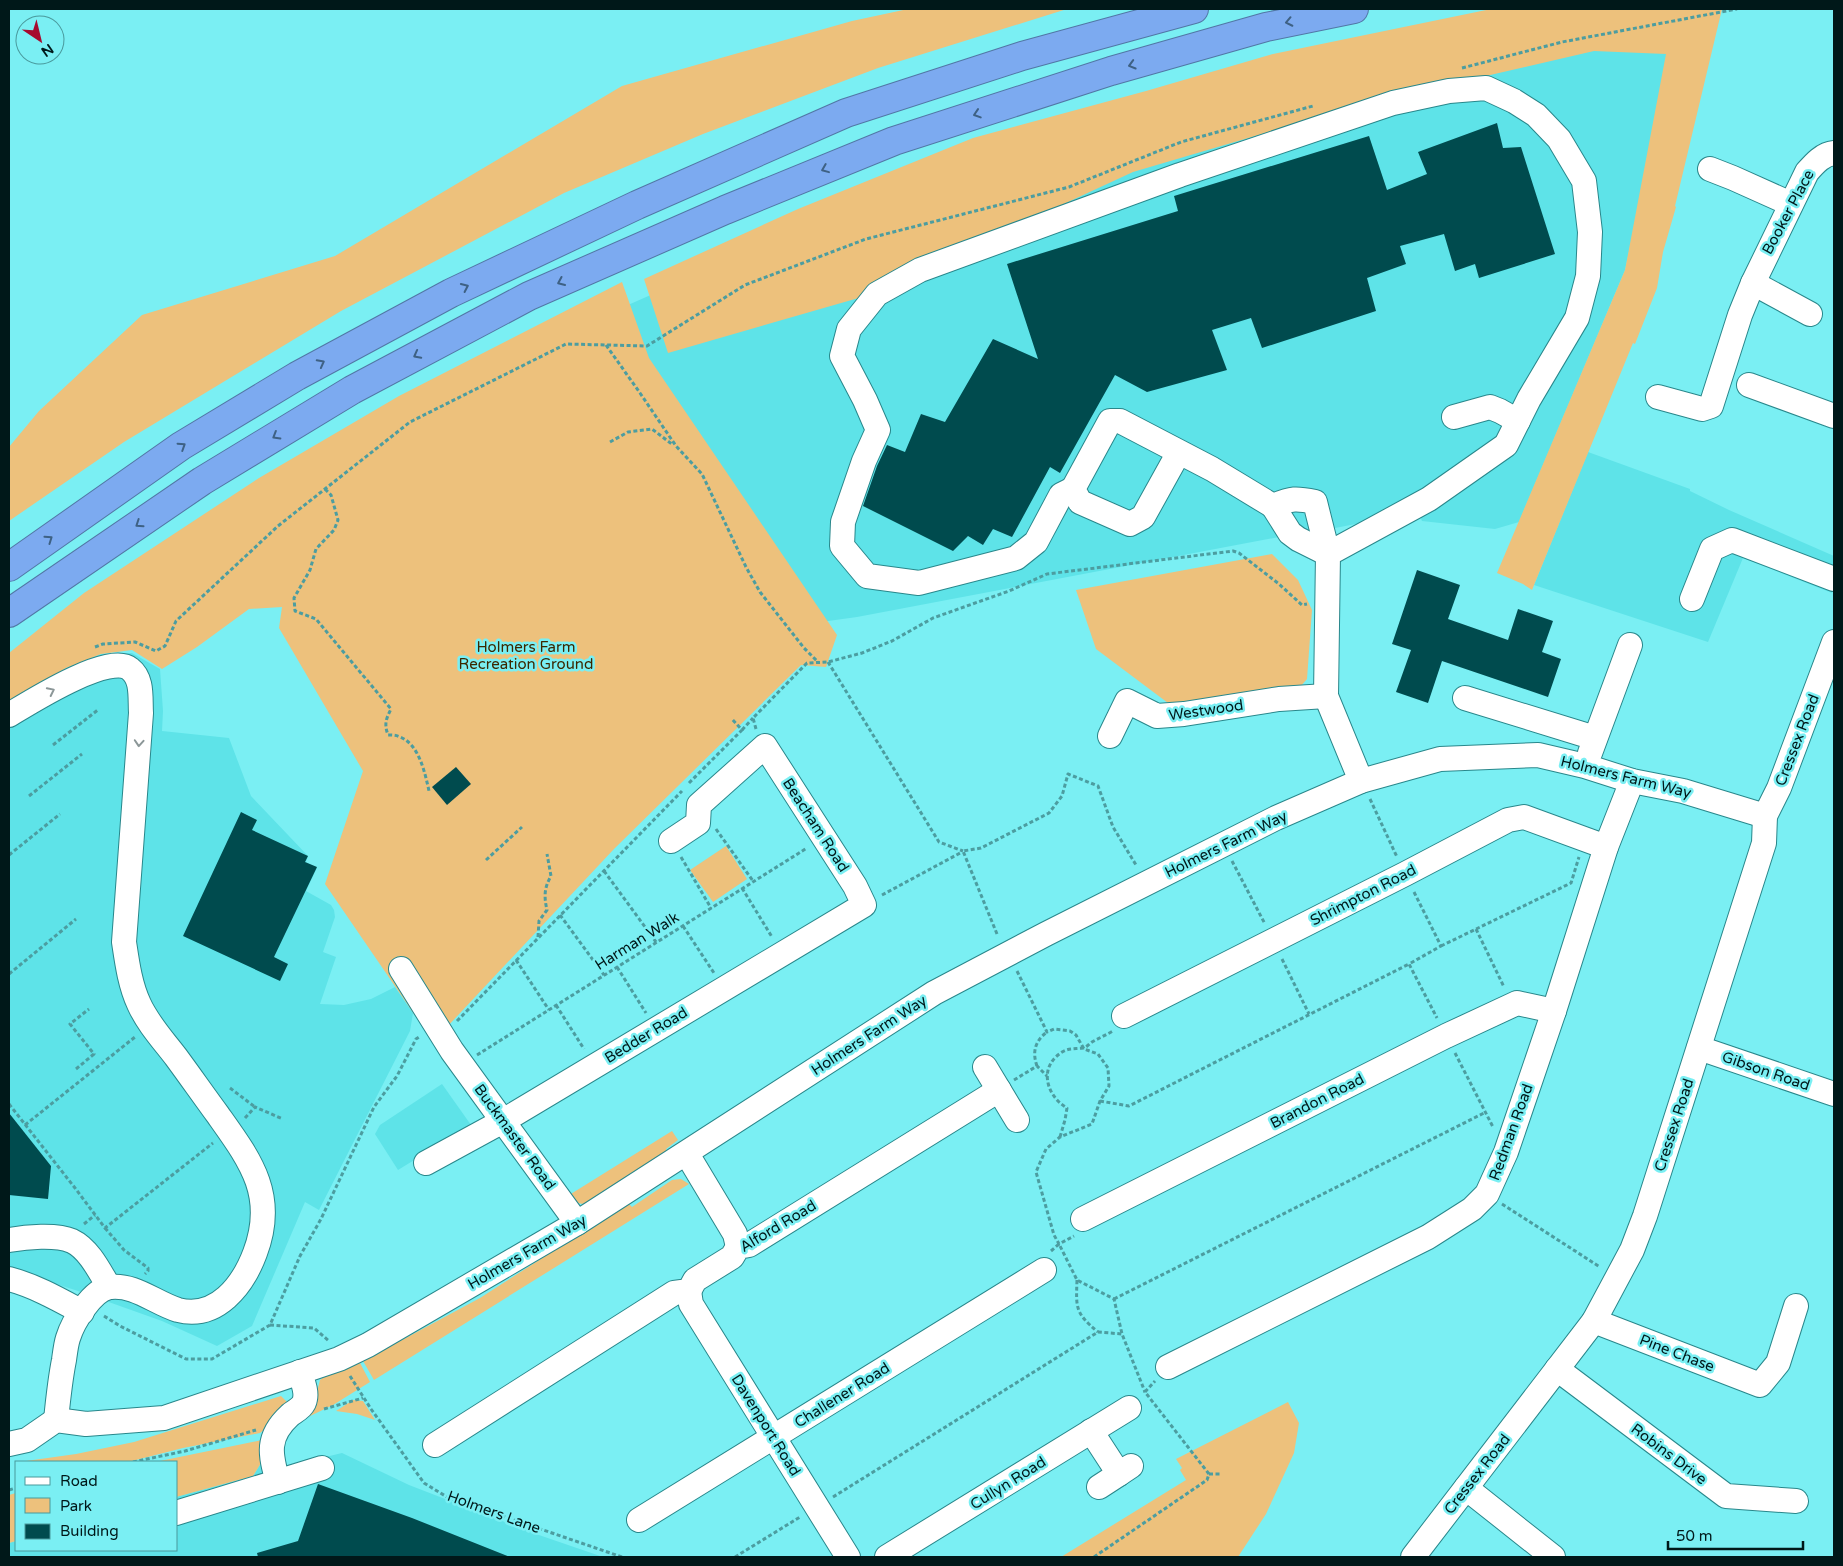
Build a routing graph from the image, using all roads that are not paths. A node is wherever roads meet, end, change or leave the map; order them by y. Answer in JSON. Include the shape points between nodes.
{"nodes":[{"id":1,"x":1194,"y":9,"type":"edge"},
{"id":2,"x":1354,"y":9,"type":"edge"},
{"id":3,"x":1834,"y":153,"type":"edge"},
{"id":4,"x":1710,"y":169,"type":"dead end"},
{"id":5,"x":1791,"y":204,"type":"junction"},
{"id":6,"x":1752,"y":283,"type":"junction"},
{"id":7,"x":1810,"y":314,"type":"dead end"},
{"id":8,"x":1749,"y":385,"type":"dead end"},
{"id":9,"x":1658,"y":397,"type":"dead end"},
{"id":10,"x":1455,"y":415,"type":"dead end"},
{"id":11,"x":1509,"y":416,"type":"junction"},
{"id":12,"x":1834,"y":416,"type":"edge"},
{"id":13,"x":1179,"y":452,"type":"junction"},
{"id":14,"x":1073,"y":489,"type":"junction"},
{"id":15,"x":1273,"y":506,"type":"junction"},
{"id":16,"x":1328,"y":565,"type":"junction"},
{"id":17,"x":9,"y":567,"type":"edge"},
{"id":18,"x":1834,"y":580,"type":"edge"},
{"id":19,"x":1692,"y":599,"type":"dead end"},
{"id":20,"x":9,"y":613,"type":"edge"},
{"id":21,"x":1834,"y":642,"type":"edge"},
{"id":22,"x":1630,"y":645,"type":"dead end"},
{"id":23,"x":1326,"y":696,"type":"junction"},
{"id":24,"x":1465,"y":698,"type":"dead end"},
{"id":25,"x":9,"y":715,"type":"edge"},
{"id":26,"x":1110,"y":736,"type":"dead end"},
{"id":27,"x":1595,"y":738,"type":"junction"},
{"id":28,"x":1586,"y":766,"type":"junction"},
{"id":29,"x":1361,"y":781,"type":"junction"},
{"id":30,"x":1632,"y":781,"type":"junction"},
{"id":31,"x":1765,"y":816,"type":"junction"},
{"id":32,"x":671,"y":840,"type":"road end"},
{"id":33,"x":1606,"y":847,"type":"junction"},
{"id":34,"x":864,"y":905,"type":"joint"},
{"id":35,"x":401,"y":969,"type":"dead end"},
{"id":36,"x":1554,"y":1011,"type":"junction"},
{"id":37,"x":1124,"y":1016,"type":"road end"},
{"id":38,"x":1699,"y":1048,"type":"junction"},
{"id":39,"x":985,"y":1067,"type":"dead end"},
{"id":40,"x":999,"y":1090,"type":"junction"},
{"id":41,"x":1834,"y":1094,"type":"edge"},
{"id":42,"x":1017,"y":1120,"type":"dead end"},
{"id":43,"x":503,"y":1121,"type":"junction"},
{"id":44,"x":686,"y":1154,"type":"junction"},
{"id":45,"x":426,"y":1162,"type":"dead end"},
{"id":46,"x":1083,"y":1219,"type":"dead end"},
{"id":47,"x":577,"y":1223,"type":"junction"},
{"id":48,"x":9,"y":1240,"type":"edge"},
{"id":49,"x":738,"y":1247,"type":"junction"},
{"id":50,"x":1044,"y":1270,"type":"road end"},
{"id":51,"x":9,"y":1279,"type":"edge"},
{"id":52,"x":109,"y":1287,"type":"junction"},
{"id":53,"x":689,"y":1291,"type":"junction"},
{"id":54,"x":1796,"y":1306,"type":"dead end"},
{"id":55,"x":89,"y":1311,"type":"junction"},
{"id":56,"x":1594,"y":1320,"type":"junction"},
{"id":57,"x":1168,"y":1367,"type":"dead end"},
{"id":58,"x":1557,"y":1370,"type":"junction"},
{"id":59,"x":300,"y":1372,"type":"junction"},
{"id":60,"x":1137,"y":1400,"type":"road end"},
{"id":61,"x":56,"y":1420,"type":"junction"},
{"id":62,"x":1091,"y":1431,"type":"junction"},
{"id":63,"x":773,"y":1438,"type":"junction"},
{"id":64,"x":9,"y":1444,"type":"edge"},
{"id":65,"x":435,"y":1445,"type":"dead end"},
{"id":66,"x":322,"y":1468,"type":"dead end"},
{"id":67,"x":278,"y":1482,"type":"junction"},
{"id":68,"x":1099,"y":1487,"type":"dead end"},
{"id":69,"x":1466,"y":1488,"type":"junction"},
{"id":70,"x":1796,"y":1501,"type":"dead end"},
{"id":71,"x":178,"y":1512,"type":"edge"},
{"id":72,"x":639,"y":1520,"type":"dead end"},
{"id":73,"x":848,"y":1557,"type":"edge"},
{"id":74,"x":887,"y":1557,"type":"edge"},
{"id":75,"x":1413,"y":1557,"type":"edge"},
{"id":76,"x":1553,"y":1557,"type":"edge"}],
"edges":[{"from":17,"to":1,"type":"highway","one_way":true,"via":[[181,446],[297,376],[451,293],[637,205],[846,113],[1022,56]]},
{"from":2,"to":20,"type":"highway","one_way":true,"via":[[1266,27],[1120,68],[894,141],[725,210],[529,296],[352,390],[277,435],[202,481]]},
{"from":3,"to":5,"type":"street","name":"Booker Place","via":[[1824,156],[1808,172]]},
{"from":4,"to":5,"type":"street"},
{"from":5,"to":6,"type":"street","name":"Booker Place"},
{"from":6,"to":7,"type":"street"},
{"from":6,"to":9,"type":"street","name":"Booker Place","via":[[1711,406],[1702,409]]},
{"from":8,"to":12,"type":"street"},
{"from":10,"to":11,"type":"street","via":[[1467,425]]},
{"from":11,"to":14,"type":"street","via":[[1528,399],[1577,318],[1588,276],[1590,232],[1584,181],[1559,140],[1536,115],[1486,88],[1449,91],[1393,103],[1180,175],[920,270],[877,294],[849,329],[842,356],[878,430],[843,522],[842,546],[867,576],[919,583],[1016,558],[1036,542],[1061,495]]},
{"from":11,"to":16,"type":"street","via":[[1506,445]]},
{"from":13,"to":14,"type":"street","via":[[1120,421],[1110,421]]},
{"from":13,"to":14,"type":"street","via":[[1143,517],[1130,524],[1080,502]]},
{"from":13,"to":15,"type":"street"},
{"from":15,"to":16,"type":"street","via":[[1290,533]]},
{"from":15,"to":16,"type":"street","via":[[1298,498],[1315,502]]},
{"from":16,"to":23,"type":"street"},
{"from":18,"to":19,"type":"street","via":[[1732,540],[1712,549]]},
{"from":21,"to":31,"type":"street","name":"Cressex Road","via":[[1779,788]]},
{"from":22,"to":27,"type":"street"},
{"from":23,"to":26,"type":"street","name":"Westwood","via":[[1278,699],[1157,716],[1126,701]]},
{"from":23,"to":29,"type":"street"},
{"from":24,"to":27,"type":"street"},
{"from":25,"to":52,"type":"street","one_way":true,"via":[[40,696],[104,667],[118,665],[129,668],[136,676],[140,686],[141,712],[124,942],[131,978],[138,1003],[150,1024],[246,1154],[260,1186],[263,1202],[260,1238],[255,1253],[237,1286],[222,1302],[203,1311],[178,1310],[128,1288]]},
{"from":27,"to":28,"type":"street"},
{"from":28,"to":29,"type":"street","name":"Holmers Farm Way","via":[[1538,755],[1440,759]]},
{"from":28,"to":30,"type":"street","name":"Holmers Farm Way"},
{"from":29,"to":44,"type":"street","name":"Holmers Farm Way","via":[[1276,818],[934,993]]},
{"from":30,"to":31,"type":"street","name":"Holmers Farm Way","via":[[1683,791]]},
{"from":30,"to":33,"type":"street","name":"Redman Road"},
{"from":31,"to":38,"type":"street","name":"Cressex Road","via":[[1764,843]]},
{"from":32,"to":34,"type":"street","name":"Beacham Road","via":[[698,823],[698,805],[754,732]]},
{"from":33,"to":36,"type":"street","name":"Redman Road"},
{"from":33,"to":37,"type":"street","name":"Shrimpton Road","via":[[1524,817],[1508,820]]},
{"from":34,"to":43,"type":"street","name":"Bedder Road"},
{"from":35,"to":43,"type":"street","name":"Buckmaster Road","via":[[447,1043]]},
{"from":36,"to":46,"type":"street","name":"Brandon Road","via":[[1517,1003]]},
{"from":36,"to":57,"type":"street","name":"Redman Road","via":[[1506,1152],[1487,1194],[1472,1208],[1428,1237]]},
{"from":38,"to":41,"type":"street","name":"Gibson Road"},
{"from":38,"to":56,"type":"street","name":"Cressex Road","via":[[1632,1250]]},
{"from":39,"to":40,"type":"street"},
{"from":40,"to":42,"type":"street"},
{"from":40,"to":49,"type":"street","name":"Alford Road","via":[[749,1245]]},
{"from":43,"to":45,"type":"street","name":"Bedder Road"},
{"from":43,"to":47,"type":"street","name":"Buckmaster Road"},
{"from":44,"to":47,"type":"street","name":"Holmers Farm Way"},
{"from":44,"to":49,"type":"street","via":[[735,1234]]},
{"from":47,"to":59,"type":"street","name":"Holmers Farm Way","via":[[368,1345]]},
{"from":48,"to":52,"type":"street","via":[[58,1238],[72,1241],[96,1265]]},
{"from":49,"to":53,"type":"street","name":"Alford Road","via":[[732,1257],[695,1280]]},
{"from":50,"to":63,"type":"street","name":"Challener Road"},
{"from":51,"to":55,"type":"street"},
{"from":52,"to":55,"type":"street","via":[[86,1304]]},
{"from":53,"to":63,"type":"street","name":"Davenport Road","via":[[691,1304]]},
{"from":53,"to":65,"type":"street","name":"Alford Road","via":[[674,1293]]},
{"from":54,"to":56,"type":"street","name":"Pine Chase","via":[[1778,1363],[1760,1385]]},
{"from":55,"to":61,"type":"street","via":[[68,1337]]},
{"from":56,"to":58,"type":"street","name":"Cressex Road"},
{"from":58,"to":69,"type":"street","name":"Cressex Road"},
{"from":58,"to":70,"type":"street","name":"Robins Drive","via":[[1726,1496]]},
{"from":59,"to":61,"type":"street","name":"Holmers Farm Way","via":[[164,1418],[86,1424]]},
{"from":59,"to":67,"type":"street","via":[[305,1399],[275,1434],[270,1449]]},
{"from":60,"to":62,"type":"street","name":"Cullyn Road"},
{"from":61,"to":64,"type":"street","via":[[27,1440]]},
{"from":62,"to":68,"type":"street","via":[[1125,1470]]},
{"from":62,"to":74,"type":"street","name":"Cullyn Road"},
{"from":63,"to":72,"type":"street","name":"Challener Road"},
{"from":63,"to":73,"type":"street","name":"Davenport Road"},
{"from":66,"to":67,"type":"street"},
{"from":67,"to":71,"type":"street"},
{"from":69,"to":75,"type":"street","name":"Cressex Road"},
{"from":69,"to":76,"type":"street"}]}
